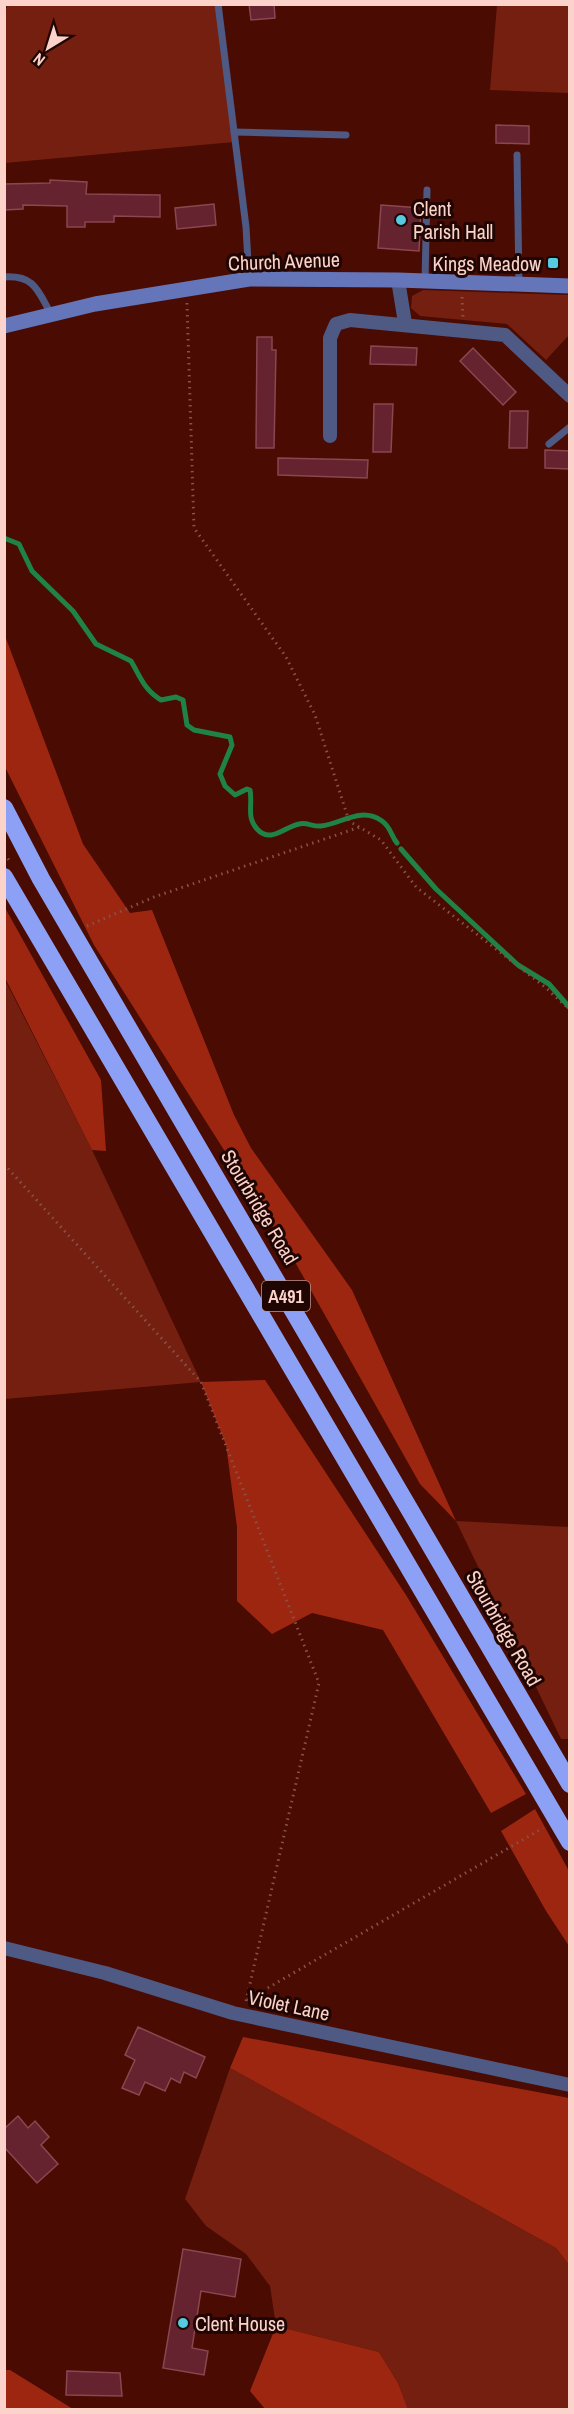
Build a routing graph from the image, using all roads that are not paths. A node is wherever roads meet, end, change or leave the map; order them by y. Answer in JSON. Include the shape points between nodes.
{"nodes":[{"id":1,"x":218,"y":4,"type":"edge"},
{"id":2,"x":234,"y":132,"type":"junction"},
{"id":3,"x":346,"y":135,"type":"dead end"},
{"id":4,"x":517,"y":155,"type":"dead end"},
{"id":5,"x":427,"y":190,"type":"dead end"},
{"id":6,"x":4,"y":277,"type":"edge"},
{"id":7,"x":249,"y":279,"type":"junction"},
{"id":8,"x":398,"y":280,"type":"junction"},
{"id":9,"x":425,"y":282,"type":"junction"},
{"id":10,"x":519,"y":285,"type":"junction"},
{"id":11,"x":570,"y":286,"type":"edge"},
{"id":12,"x":51,"y":314,"type":"junction"},
{"id":13,"x":405,"y":323,"type":"junction"},
{"id":14,"x":4,"y":326,"type":"edge"},
{"id":15,"x":570,"y":396,"type":"edge"},
{"id":16,"x":570,"y":427,"type":"edge"},
{"id":17,"x":330,"y":436,"type":"dead end"},
{"id":18,"x":549,"y":444,"type":"dead end"},
{"id":19,"x":4,"y":808,"type":"edge"},
{"id":20,"x":8,"y":870,"type":"edge"},
{"id":21,"x":570,"y":1784,"type":"edge"},
{"id":22,"x":570,"y":1842,"type":"edge"},
{"id":23,"x":4,"y":1948,"type":"edge"},
{"id":24,"x":570,"y":2085,"type":"edge"}],
"edges":[{"from":1,"to":2,"type":"lane"},
{"from":2,"to":3,"type":"lane"},
{"from":2,"to":7,"type":"lane"},
{"from":4,"to":10,"type":"lane"},
{"from":5,"to":9,"type":"lane"},
{"from":6,"to":12,"type":"lane","via":[[17,276],[34,283]]},
{"from":7,"to":8,"type":"street","name":"Church Avenue"},
{"from":7,"to":12,"type":"street","name":"Church Avenue"},
{"from":8,"to":9,"type":"street","name":"Church Avenue"},
{"from":8,"to":13,"type":"street"},
{"from":9,"to":10,"type":"street","name":"Church Avenue"},
{"from":10,"to":11,"type":"street","name":"Church Avenue"},
{"from":12,"to":14,"type":"street","name":"Church Avenue"},
{"from":13,"to":15,"type":"street","via":[[505,334]]},
{"from":13,"to":17,"type":"street","via":[[351,320],[336,324],[330,338]]},
{"from":16,"to":18,"type":"lane"},
{"from":19,"to":21,"type":"highway","name":"Stourbridge Road","number":"A491","via":[[41,879]]},
{"from":20,"to":22,"type":"highway","number":"A491"},
{"from":23,"to":24,"type":"street","name":"Violet Lane","via":[[105,1973],[233,2013]]}]}
